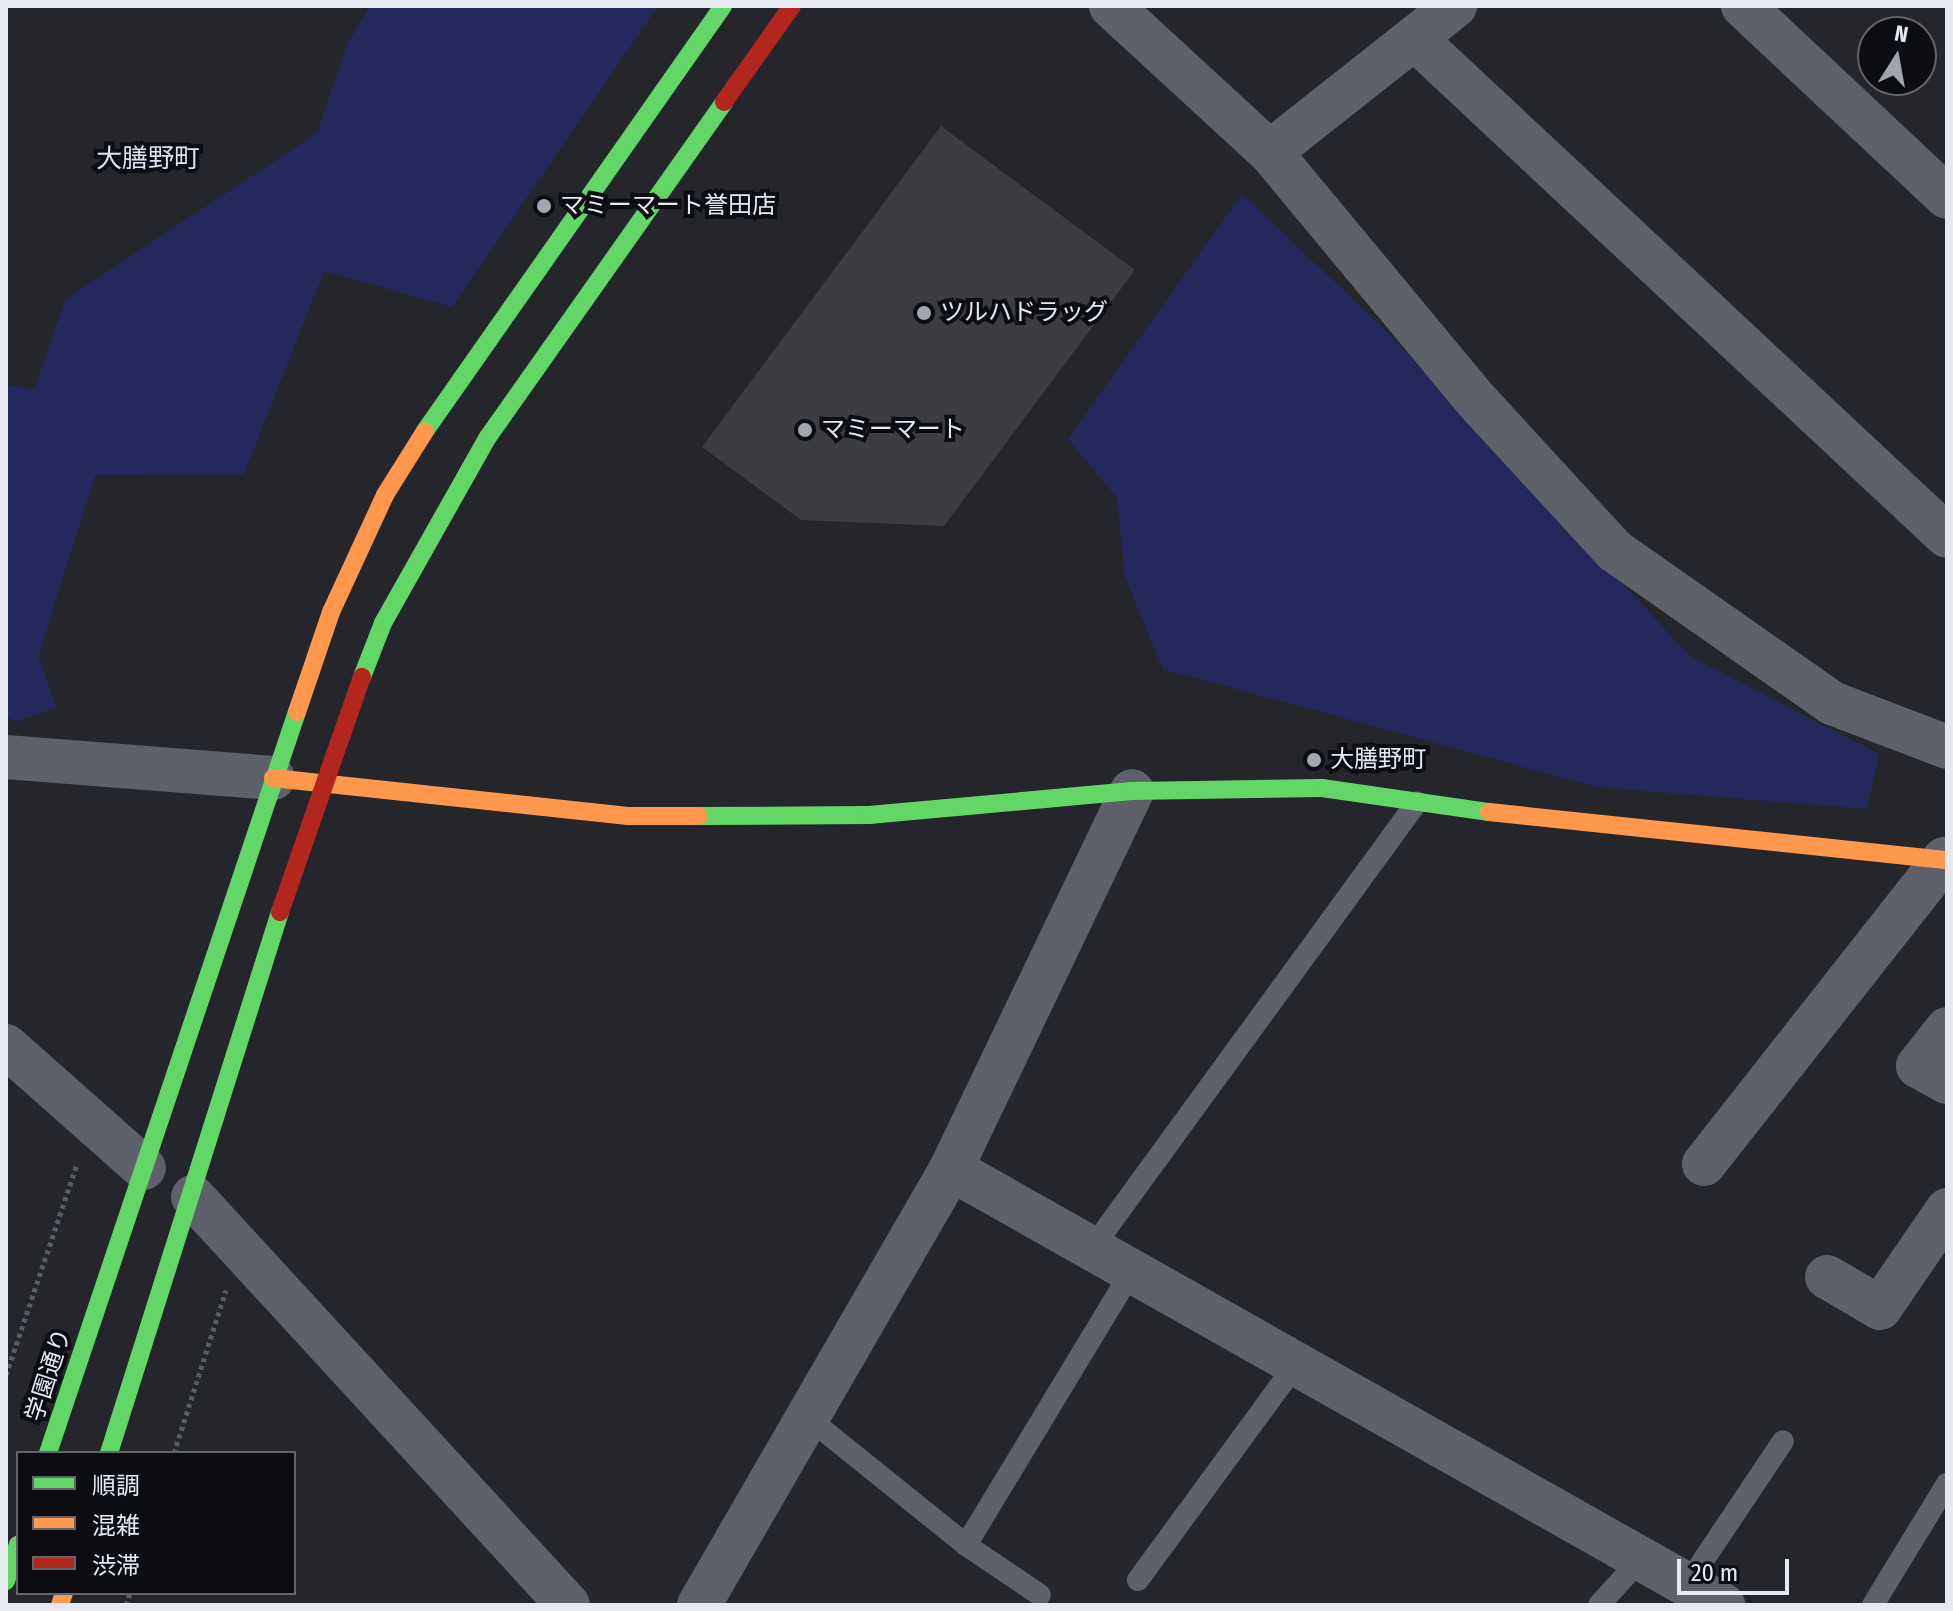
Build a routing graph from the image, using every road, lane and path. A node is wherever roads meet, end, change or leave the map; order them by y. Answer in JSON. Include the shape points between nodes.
{"nodes":[{"id":1,"x":723,"y":6,"type":"edge"},
{"id":2,"x":792,"y":6,"type":"edge"},
{"id":3,"x":1111,"y":6,"type":"edge"},
{"id":4,"x":1455,"y":6,"type":"edge"},
{"id":5,"x":1743,"y":6,"type":"edge"},
{"id":6,"x":1414,"y":38,"type":"junction"},
{"id":7,"x":1270,"y":152,"type":"junction"},
{"id":8,"x":1947,"y":197,"type":"edge"},
{"id":9,"x":1947,"y":536,"type":"edge"},
{"id":10,"x":1947,"y":747,"type":"edge"},
{"id":11,"x":6,"y":757,"type":"edge"},
{"id":12,"x":273,"y":778,"type":"junction"},
{"id":13,"x":320,"y":785,"type":"junction"},
{"id":14,"x":1132,"y":791,"type":"junction"},
{"id":15,"x":1417,"y":802,"type":"junction"},
{"id":16,"x":1945,"y":859,"type":"edge"},
{"id":17,"x":1947,"y":1029,"type":"edge"},
{"id":18,"x":6,"y":1046,"type":"edge"},
{"id":19,"x":1947,"y":1082,"type":"edge"},
{"id":20,"x":91,"y":1121,"type":"junction"},
{"id":21,"x":1704,"y":1164,"type":"dead end"},
{"id":22,"x":144,"y":1168,"type":"junction"},
{"id":23,"x":951,"y":1169,"type":"junction"},
{"id":24,"x":193,"y":1197,"type":"junction"},
{"id":25,"x":1945,"y":1216,"type":"edge"},
{"id":26,"x":239,"y":1248,"type":"junction"},
{"id":27,"x":1090,"y":1251,"type":"junction"},
{"id":28,"x":1130,"y":1274,"type":"junction"},
{"id":29,"x":1827,"y":1277,"type":"dead end"},
{"id":30,"x":1294,"y":1367,"type":"junction"},
{"id":31,"x":6,"y":1375,"type":"edge"},
{"id":32,"x":807,"y":1417,"type":"junction"},
{"id":33,"x":1783,"y":1441,"type":"dead end"},
{"id":34,"x":49,"y":1451,"type":"edge"},
{"id":35,"x":110,"y":1451,"type":"edge"},
{"id":36,"x":175,"y":1451,"type":"edge"},
{"id":37,"x":1947,"y":1484,"type":"edge"},
{"id":38,"x":966,"y":1545,"type":"junction"},
{"id":39,"x":16,"y":1551,"type":"edge"},
{"id":40,"x":1638,"y":1562,"type":"junction"},
{"id":41,"x":1138,"y":1580,"type":"dead end"},
{"id":42,"x":6,"y":1581,"type":"edge"},
{"id":43,"x":1040,"y":1595,"type":"dead end"},
{"id":44,"x":1704,"y":1596,"type":"edge"},
{"id":45,"x":558,"y":1602,"type":"edge"},
{"id":46,"x":699,"y":1605,"type":"edge"},
{"id":47,"x":1599,"y":1605,"type":"edge"},
{"id":48,"x":1873,"y":1605,"type":"edge"}],
"edges":[{"from":1,"to":12,"type":"street","name":"学園通り","via":[[444,399],[385,495],[331,612]]},
{"from":2,"to":13,"type":"street","via":[[440,515],[383,623]]},
{"from":3,"to":7,"type":"street"},
{"from":4,"to":6,"type":"street"},
{"from":5,"to":8,"type":"street"},
{"from":6,"to":7,"type":"street"},
{"from":6,"to":9,"type":"street"},
{"from":7,"to":10,"type":"street","via":[[1476,400],[1615,551],[1832,703]]},
{"from":11,"to":12,"type":"street"},
{"from":12,"to":13,"type":"street"},
{"from":12,"to":22,"type":"street","name":"学園通り"},
{"from":13,"to":14,"type":"street","via":[[628,816],[869,815]]},
{"from":13,"to":24,"type":"street"},
{"from":14,"to":15,"type":"street","via":[[1322,788]]},
{"from":14,"to":23,"type":"street"},
{"from":15,"to":16,"type":"street","via":[[1606,829]]},
{"from":15,"to":27,"type":"lane"},
{"from":16,"to":21,"type":"street"},
{"from":17,"to":19,"type":"street","via":[[1918,1066]]},
{"from":18,"to":20,"type":"street"},
{"from":20,"to":22,"type":"street"},
{"from":20,"to":31,"type":"path"},
{"from":22,"to":34,"type":"street","name":"学園通り"},
{"from":23,"to":27,"type":"street"},
{"from":23,"to":32,"type":"street"},
{"from":24,"to":26,"type":"street"},
{"from":24,"to":35,"type":"street"},
{"from":25,"to":29,"type":"street","via":[[1880,1308]]},
{"from":26,"to":36,"type":"path"},
{"from":26,"to":45,"type":"street"},
{"from":27,"to":28,"type":"street"},
{"from":28,"to":30,"type":"street"},
{"from":28,"to":38,"type":"lane"},
{"from":30,"to":40,"type":"street"},
{"from":30,"to":41,"type":"lane"},
{"from":32,"to":38,"type":"lane"},
{"from":32,"to":46,"type":"street"},
{"from":33,"to":44,"type":"lane"},
{"from":37,"to":48,"type":"lane"},
{"from":38,"to":43,"type":"lane"},
{"from":39,"to":42,"type":"street"},
{"from":40,"to":44,"type":"street"},
{"from":40,"to":47,"type":"lane"}]}
